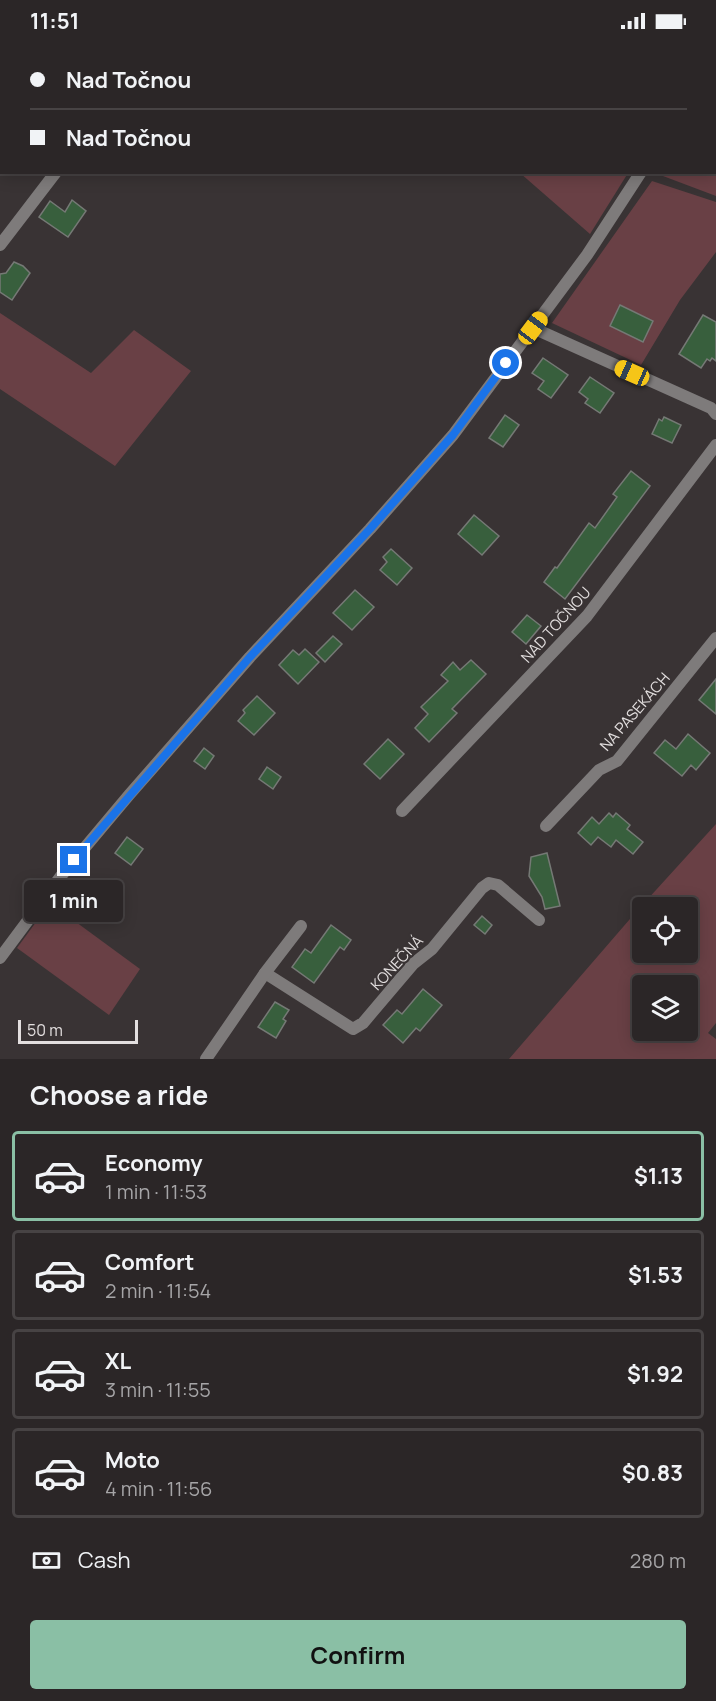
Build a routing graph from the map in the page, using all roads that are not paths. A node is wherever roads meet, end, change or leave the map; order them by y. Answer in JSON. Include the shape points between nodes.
{"nodes":[{"id":1,"x":54,"y":174,"type":"edge"},
{"id":2,"x":640,"y":174,"type":"edge"},
{"id":3,"x":0,"y":246,"type":"edge"},
{"id":4,"x":533,"y":328,"type":"junction"},
{"id":5,"x":716,"y":414,"type":"edge"},
{"id":6,"x":716,"y":445,"type":"edge"},
{"id":7,"x":716,"y":638,"type":"edge"},
{"id":8,"x":402,"y":812,"type":"dead end"},
{"id":9,"x":546,"y":826,"type":"dead end"},
{"id":10,"x":539,"y":920,"type":"dead end"},
{"id":11,"x":301,"y":926,"type":"dead end"},
{"id":12,"x":0,"y":958,"type":"edge"},
{"id":13,"x":265,"y":973,"type":"junction"},
{"id":14,"x":206,"y":1059,"type":"edge"}],
"edges":[{"from":1,"to":3,"type":"street"},
{"from":2,"to":4,"type":"street"},
{"from":4,"to":5,"type":"street","via":[[711,408]]},
{"from":4,"to":12,"type":"street","via":[[453,435],[129,795],[61,876]]},
{"from":6,"to":8,"type":"street","name":"NAD TOČNOU","via":[[587,616]]},
{"from":7,"to":9,"type":"street","name":"NA PASEKÁCH","via":[[617,761],[599,770]]},
{"from":10,"to":13,"type":"street","name":"KONEČNÁ","via":[[498,885],[489,883],[432,949],[353,1029]]},
{"from":11,"to":13,"type":"street"},
{"from":13,"to":14,"type":"street"}]}
